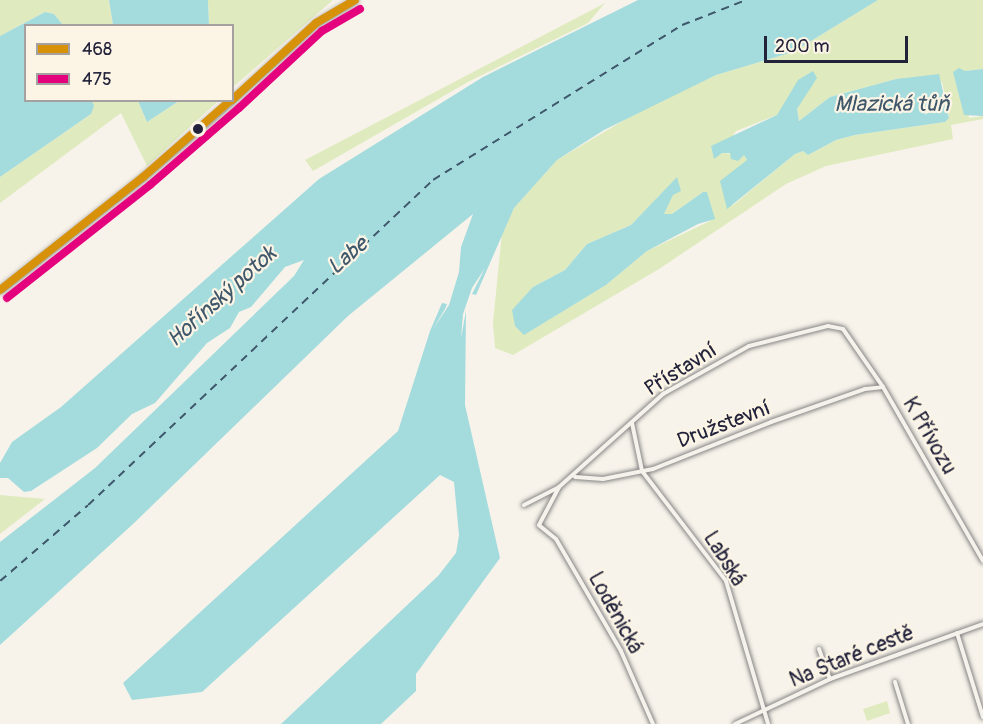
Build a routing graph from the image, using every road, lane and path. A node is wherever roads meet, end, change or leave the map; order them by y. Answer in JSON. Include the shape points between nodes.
{"nodes":[{"id":1,"x":355,"y":0,"type":"edge"},
{"id":2,"x":234,"y":98,"type":"edge"},
{"id":3,"x":230,"y":102,"type":"edge"},
{"id":4,"x":0,"y":290,"type":"edge"},
{"id":5,"x":843,"y":329,"type":"joint"},
{"id":6,"x":882,"y":387,"type":"junction"},
{"id":7,"x":632,"y":423,"type":"junction"},
{"id":8,"x":642,"y":471,"type":"junction"},
{"id":9,"x":574,"y":477,"type":"junction"},
{"id":10,"x":559,"y":487,"type":"junction"},
{"id":11,"x":524,"y":505,"type":"dead end"},
{"id":12,"x":539,"y":525,"type":"joint"},
{"id":13,"x":983,"y":561,"type":"edge"},
{"id":14,"x":983,"y":624,"type":"edge"},
{"id":15,"x":957,"y":633,"type":"junction"},
{"id":16,"x":819,"y":649,"type":"dead end"},
{"id":17,"x":830,"y":679,"type":"junction"},
{"id":18,"x":895,"y":682,"type":"dead end"},
{"id":19,"x":763,"y":709,"type":"junction"},
{"id":20,"x":983,"y":717,"type":"edge"},
{"id":21,"x":653,"y":724,"type":"edge"},
{"id":22,"x":735,"y":724,"type":"edge"},
{"id":23,"x":768,"y":724,"type":"edge"},
{"id":24,"x":908,"y":724,"type":"edge"}],
"edges":[{"from":1,"to":2,"type":"street","via":[[316,23]]},
{"from":3,"to":4,"type":"street","via":[[143,177]]},
{"from":5,"to":6,"type":"street","name":"K Přívozu"},
{"from":5,"to":7,"type":"street","name":"Přístavní","via":[[828,326],[749,346],[663,394]]},
{"from":6,"to":8,"type":"street","name":"Družstevní","via":[[865,389]]},
{"from":6,"to":13,"type":"street","name":"K Přívozu"},
{"from":7,"to":8,"type":"street","name":"Labská"},
{"from":7,"to":9,"type":"street","name":"Přístavní"},
{"from":8,"to":9,"type":"street","name":"Družstevní","via":[[603,479]]},
{"from":8,"to":19,"type":"street","name":"Labská","via":[[726,581]]},
{"from":9,"to":10,"type":"street","name":"Přístavní"},
{"from":10,"to":11,"type":"street","name":"Přístavní"},
{"from":10,"to":12,"type":"street","name":"Přístavní"},
{"from":12,"to":21,"type":"street","name":"Loděnická","via":[[556,539],[615,641]]},
{"from":14,"to":15,"type":"street","name":"Na Staré cestě"},
{"from":15,"to":17,"type":"street","name":"Na Staré cestě"},
{"from":15,"to":20,"type":"street"},
{"from":16,"to":17,"type":"street"},
{"from":17,"to":19,"type":"street","name":"Na Staré cestě"},
{"from":18,"to":24,"type":"street"},
{"from":19,"to":22,"type":"street","name":"Na Staré cestě"},
{"from":19,"to":23,"type":"street","name":"Labská"}]}
